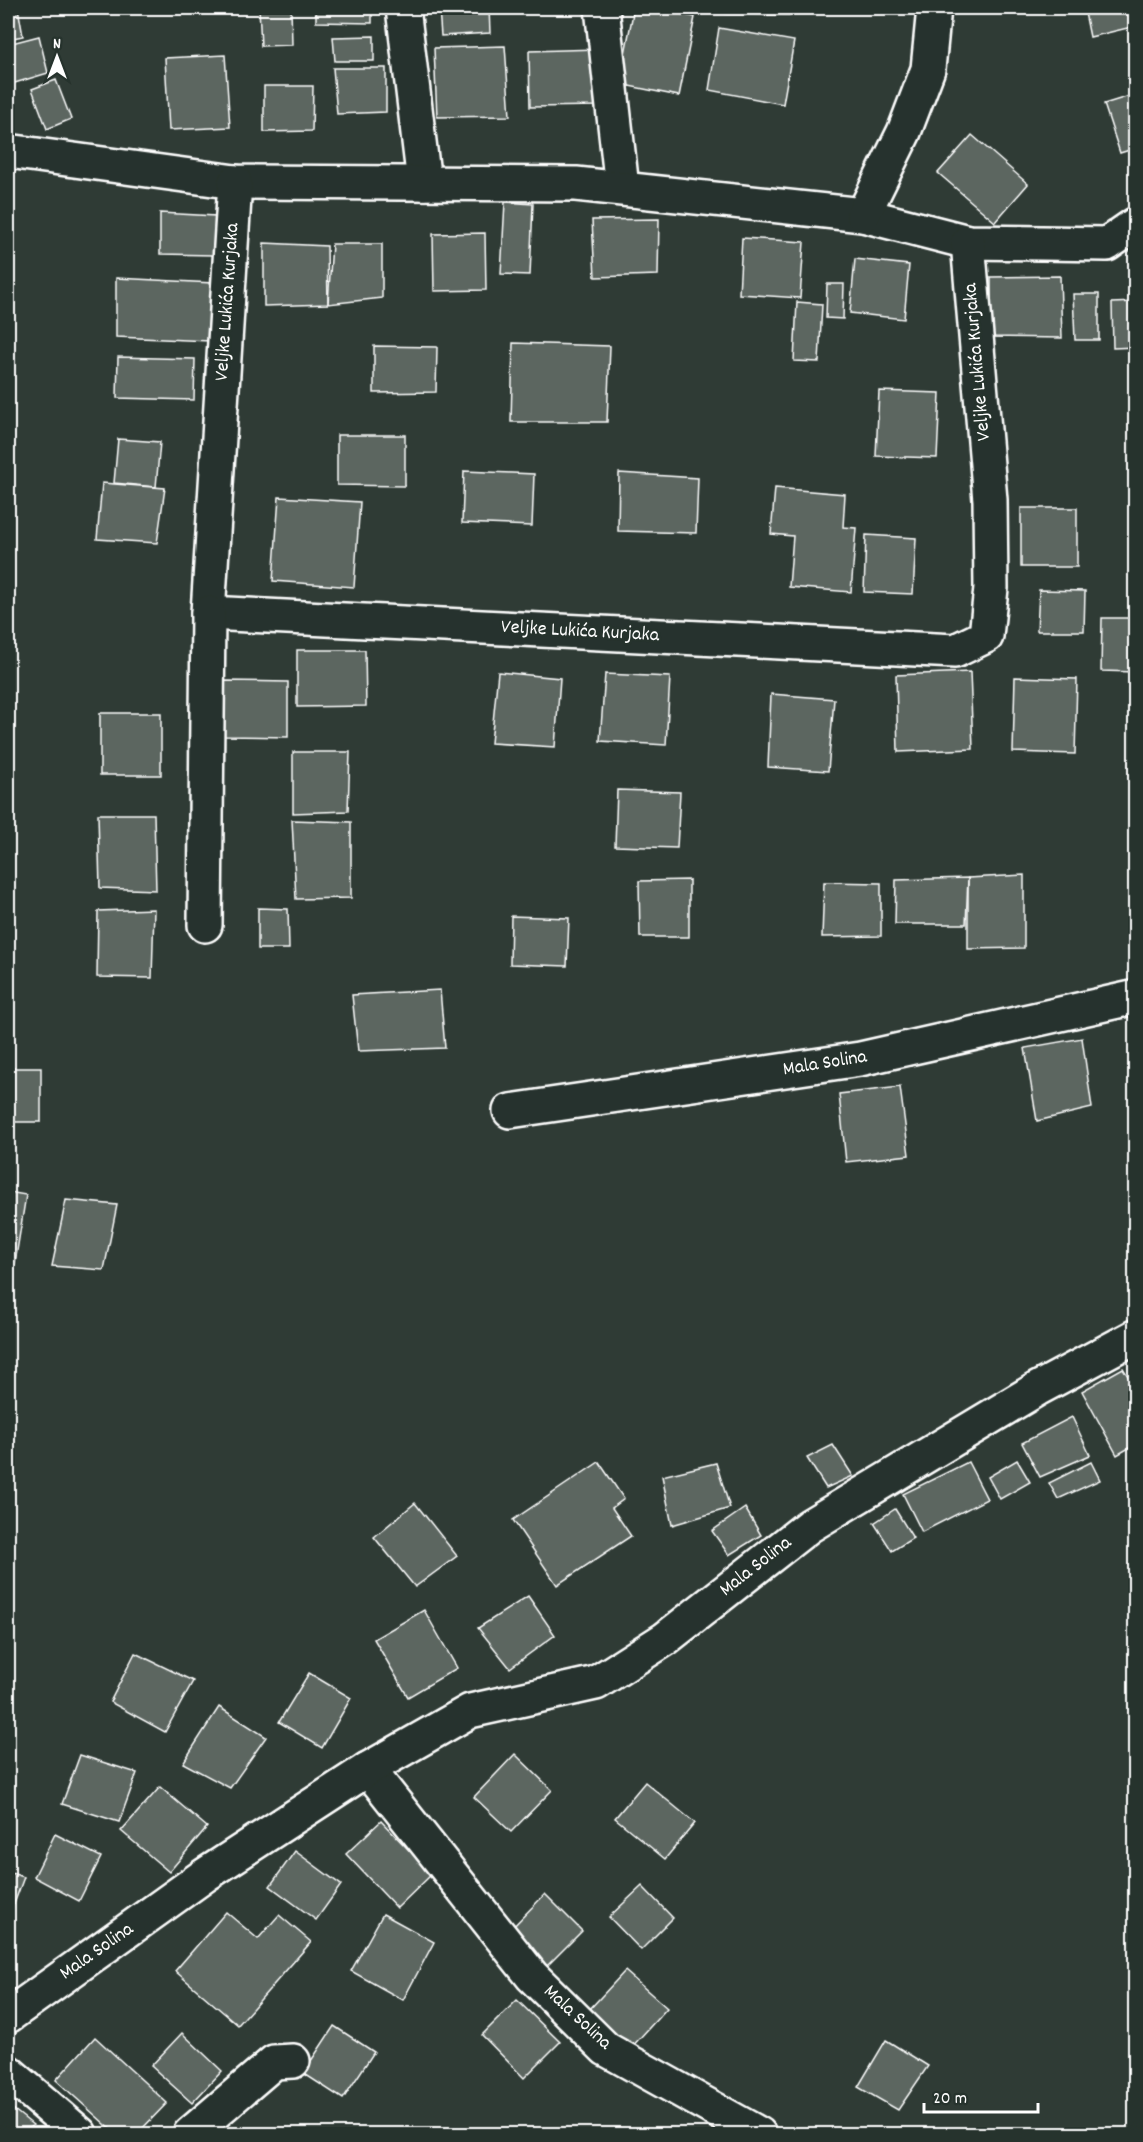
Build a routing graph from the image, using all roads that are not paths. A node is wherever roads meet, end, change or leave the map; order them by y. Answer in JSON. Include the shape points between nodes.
{"nodes":[{"id":1,"x":403,"y":8,"type":"edge"},
{"id":2,"x":602,"y":8,"type":"edge"},
{"id":3,"x":934,"y":8,"type":"edge"},
{"id":4,"x":8,"y":151,"type":"edge"},
{"id":5,"x":235,"y":182,"type":"junction"},
{"id":6,"x":424,"y":183,"type":"junction"},
{"id":7,"x":622,"y":188,"type":"junction"},
{"id":8,"x":863,"y":215,"type":"junction"},
{"id":9,"x":1136,"y":224,"type":"edge"},
{"id":10,"x":968,"y":242,"type":"junction"},
{"id":11,"x":1121,"y":249,"type":"edge"},
{"id":12,"x":208,"y":612,"type":"junction"},
{"id":13,"x":205,"y":925,"type":"dead end"},
{"id":14,"x":1136,"y":997,"type":"edge"},
{"id":15,"x":510,"y":1111,"type":"dead end"},
{"id":16,"x":1136,"y":1336,"type":"edge"},
{"id":17,"x":368,"y":1769,"type":"junction"},
{"id":18,"x":8,"y":2016,"type":"edge"},
{"id":19,"x":293,"y":2061,"type":"dead end"},
{"id":20,"x":8,"y":2072,"type":"edge"},
{"id":21,"x":80,"y":2134,"type":"edge"},
{"id":22,"x":190,"y":2134,"type":"edge"},
{"id":23,"x":759,"y":2134,"type":"edge"}],
"edges":[{"from":1,"to":6,"type":"street"},
{"from":2,"to":7,"type":"street"},
{"from":3,"to":8,"type":"street","via":[[928,69],[904,132]]},
{"from":4,"to":5,"type":"street"},
{"from":5,"to":6,"type":"street"},
{"from":5,"to":12,"type":"street","name":"Veljke Lukića Kurjaka"},
{"from":6,"to":7,"type":"street"},
{"from":7,"to":8,"type":"street"},
{"from":8,"to":10,"type":"street"},
{"from":9,"to":11,"type":"street"},
{"from":10,"to":11,"type":"street"},
{"from":10,"to":12,"type":"street","name":"Veljke Lukića Kurjaka","via":[[990,500],[991,588],[986,636],[955,651]]},
{"from":12,"to":13,"type":"street"},
{"from":14,"to":15,"type":"street","name":"Mala Solina","via":[[860,1059]]},
{"from":16,"to":17,"type":"street","name":"Mala Solina","via":[[1037,1389],[808,1526],[665,1639],[596,1683],[470,1711]]},
{"from":17,"to":18,"type":"street","name":"Mala Solina","via":[[205,1875]]},
{"from":17,"to":23,"type":"street","name":"Mala Solina","via":[[532,1976],[606,2049]]},
{"from":19,"to":22,"type":"street","via":[[274,2062]]},
{"from":20,"to":21,"type":"street"}]}
